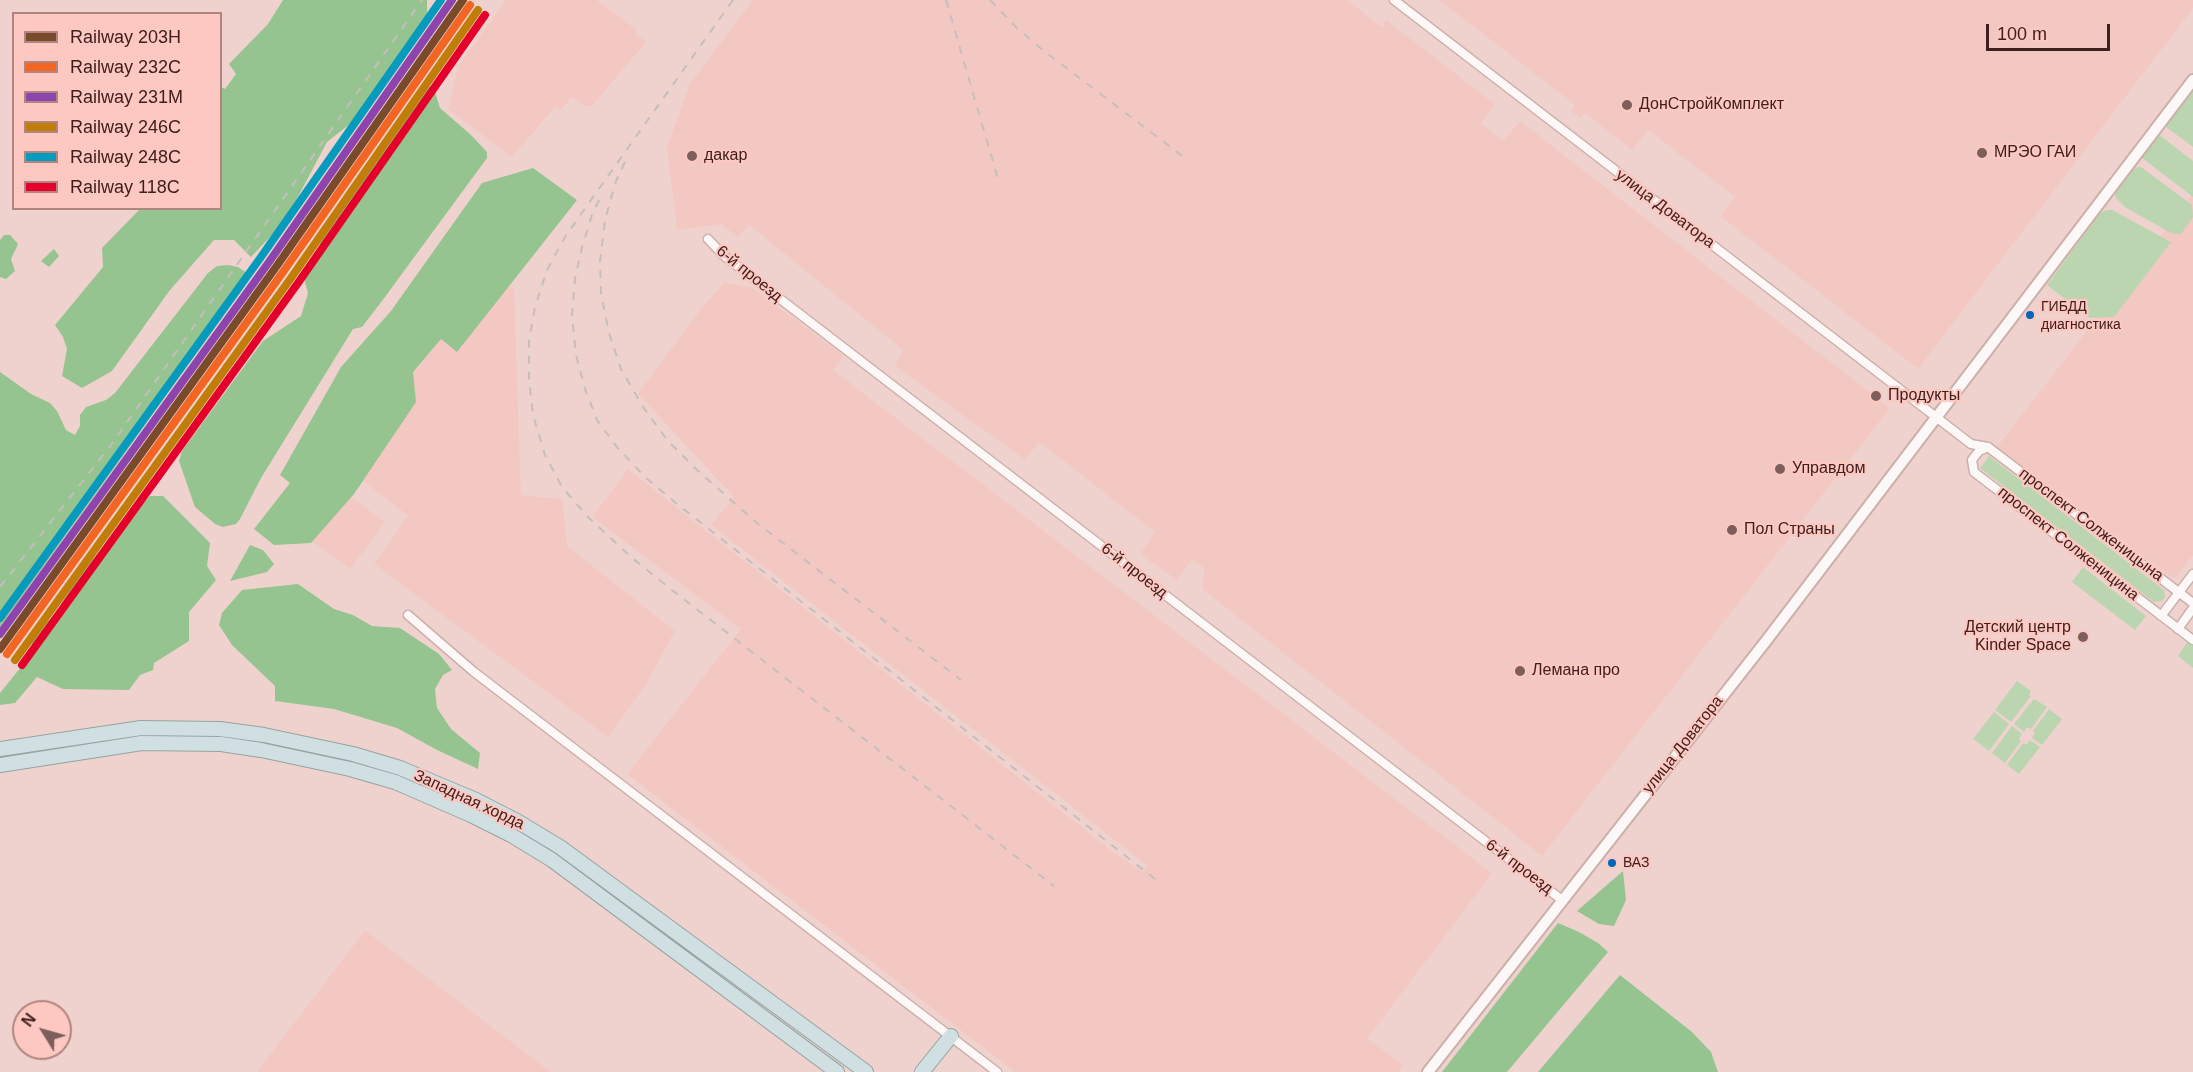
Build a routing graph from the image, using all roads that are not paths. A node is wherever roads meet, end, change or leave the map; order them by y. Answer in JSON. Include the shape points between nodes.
{"nodes":[{"id":1,"x":1394,"y":0,"type":"edge"},
{"id":2,"x":2193,"y":80,"type":"edge"},
{"id":3,"x":708,"y":239,"type":"dead end"},
{"id":4,"x":1936,"y":417,"type":"junction"},
{"id":5,"x":1971,"y":444,"type":"junction"},
{"id":6,"x":1988,"y":447,"type":"junction"},
{"id":7,"x":1972,"y":460,"type":"junction"},
{"id":8,"x":2193,"y":574,"type":"edge"},
{"id":9,"x":2179,"y":592,"type":"junction"},
{"id":10,"x":2193,"y":603,"type":"edge"},
{"id":11,"x":2193,"y":608,"type":"edge"},
{"id":12,"x":408,"y":615,"type":"dead end"},
{"id":13,"x":2161,"y":616,"type":"junction"},
{"id":14,"x":2178,"y":629,"type":"junction"},
{"id":15,"x":2193,"y":640,"type":"edge"},
{"id":16,"x":5,"y":748,"type":"edge"},
{"id":17,"x":5,"y":764,"type":"edge"},
{"id":18,"x":1562,"y":900,"type":"junction"},
{"id":19,"x":951,"y":1036,"type":"junction"},
{"id":20,"x":837,"y":1072,"type":"edge"},
{"id":21,"x":866,"y":1072,"type":"edge"},
{"id":22,"x":922,"y":1072,"type":"edge"},
{"id":23,"x":997,"y":1072,"type":"edge"},
{"id":24,"x":1428,"y":1072,"type":"edge"}],
"edges":[{"from":1,"to":4,"type":"street","name":"улица Доватора"},
{"from":2,"to":4,"type":"street","name":"улица Доватора"},
{"from":3,"to":18,"type":"street","name":"6-й проезд","via":[[750,276]]},
{"from":4,"to":5,"type":"street","name":"проспект Солженицына"},
{"from":4,"to":18,"type":"street","name":"улица Доватора"},
{"from":5,"to":6,"type":"street","name":"проспект Солженицына"},
{"from":5,"to":7,"type":"street"},
{"from":6,"to":7,"type":"street"},
{"from":6,"to":9,"type":"street","name":"проспект Солженицына"},
{"from":7,"to":13,"type":"street","name":"проспект Солженицина","via":[[1974,472]]},
{"from":8,"to":9,"type":"street"},
{"from":9,"to":10,"type":"street","name":"проспект Солженицына"},
{"from":9,"to":13,"type":"street"},
{"from":11,"to":14,"type":"street"},
{"from":12,"to":19,"type":"street","via":[[480,677]]},
{"from":13,"to":14,"type":"street"},
{"from":14,"to":15,"type":"street"},
{"from":16,"to":21,"type":"highway","name":"Западная хорда","via":[[141,728],[220,729],[353,754],[400,768],[476,800],[560,847]]},
{"from":17,"to":20,"type":"highway","name":"Западная хорда","via":[[142,743],[221,744],[351,769],[395,782],[471,815],[552,860]]},
{"from":18,"to":24,"type":"street","name":"улица Доватора"},
{"from":19,"to":22,"type":"highway"},
{"from":19,"to":23,"type":"street"}]}
